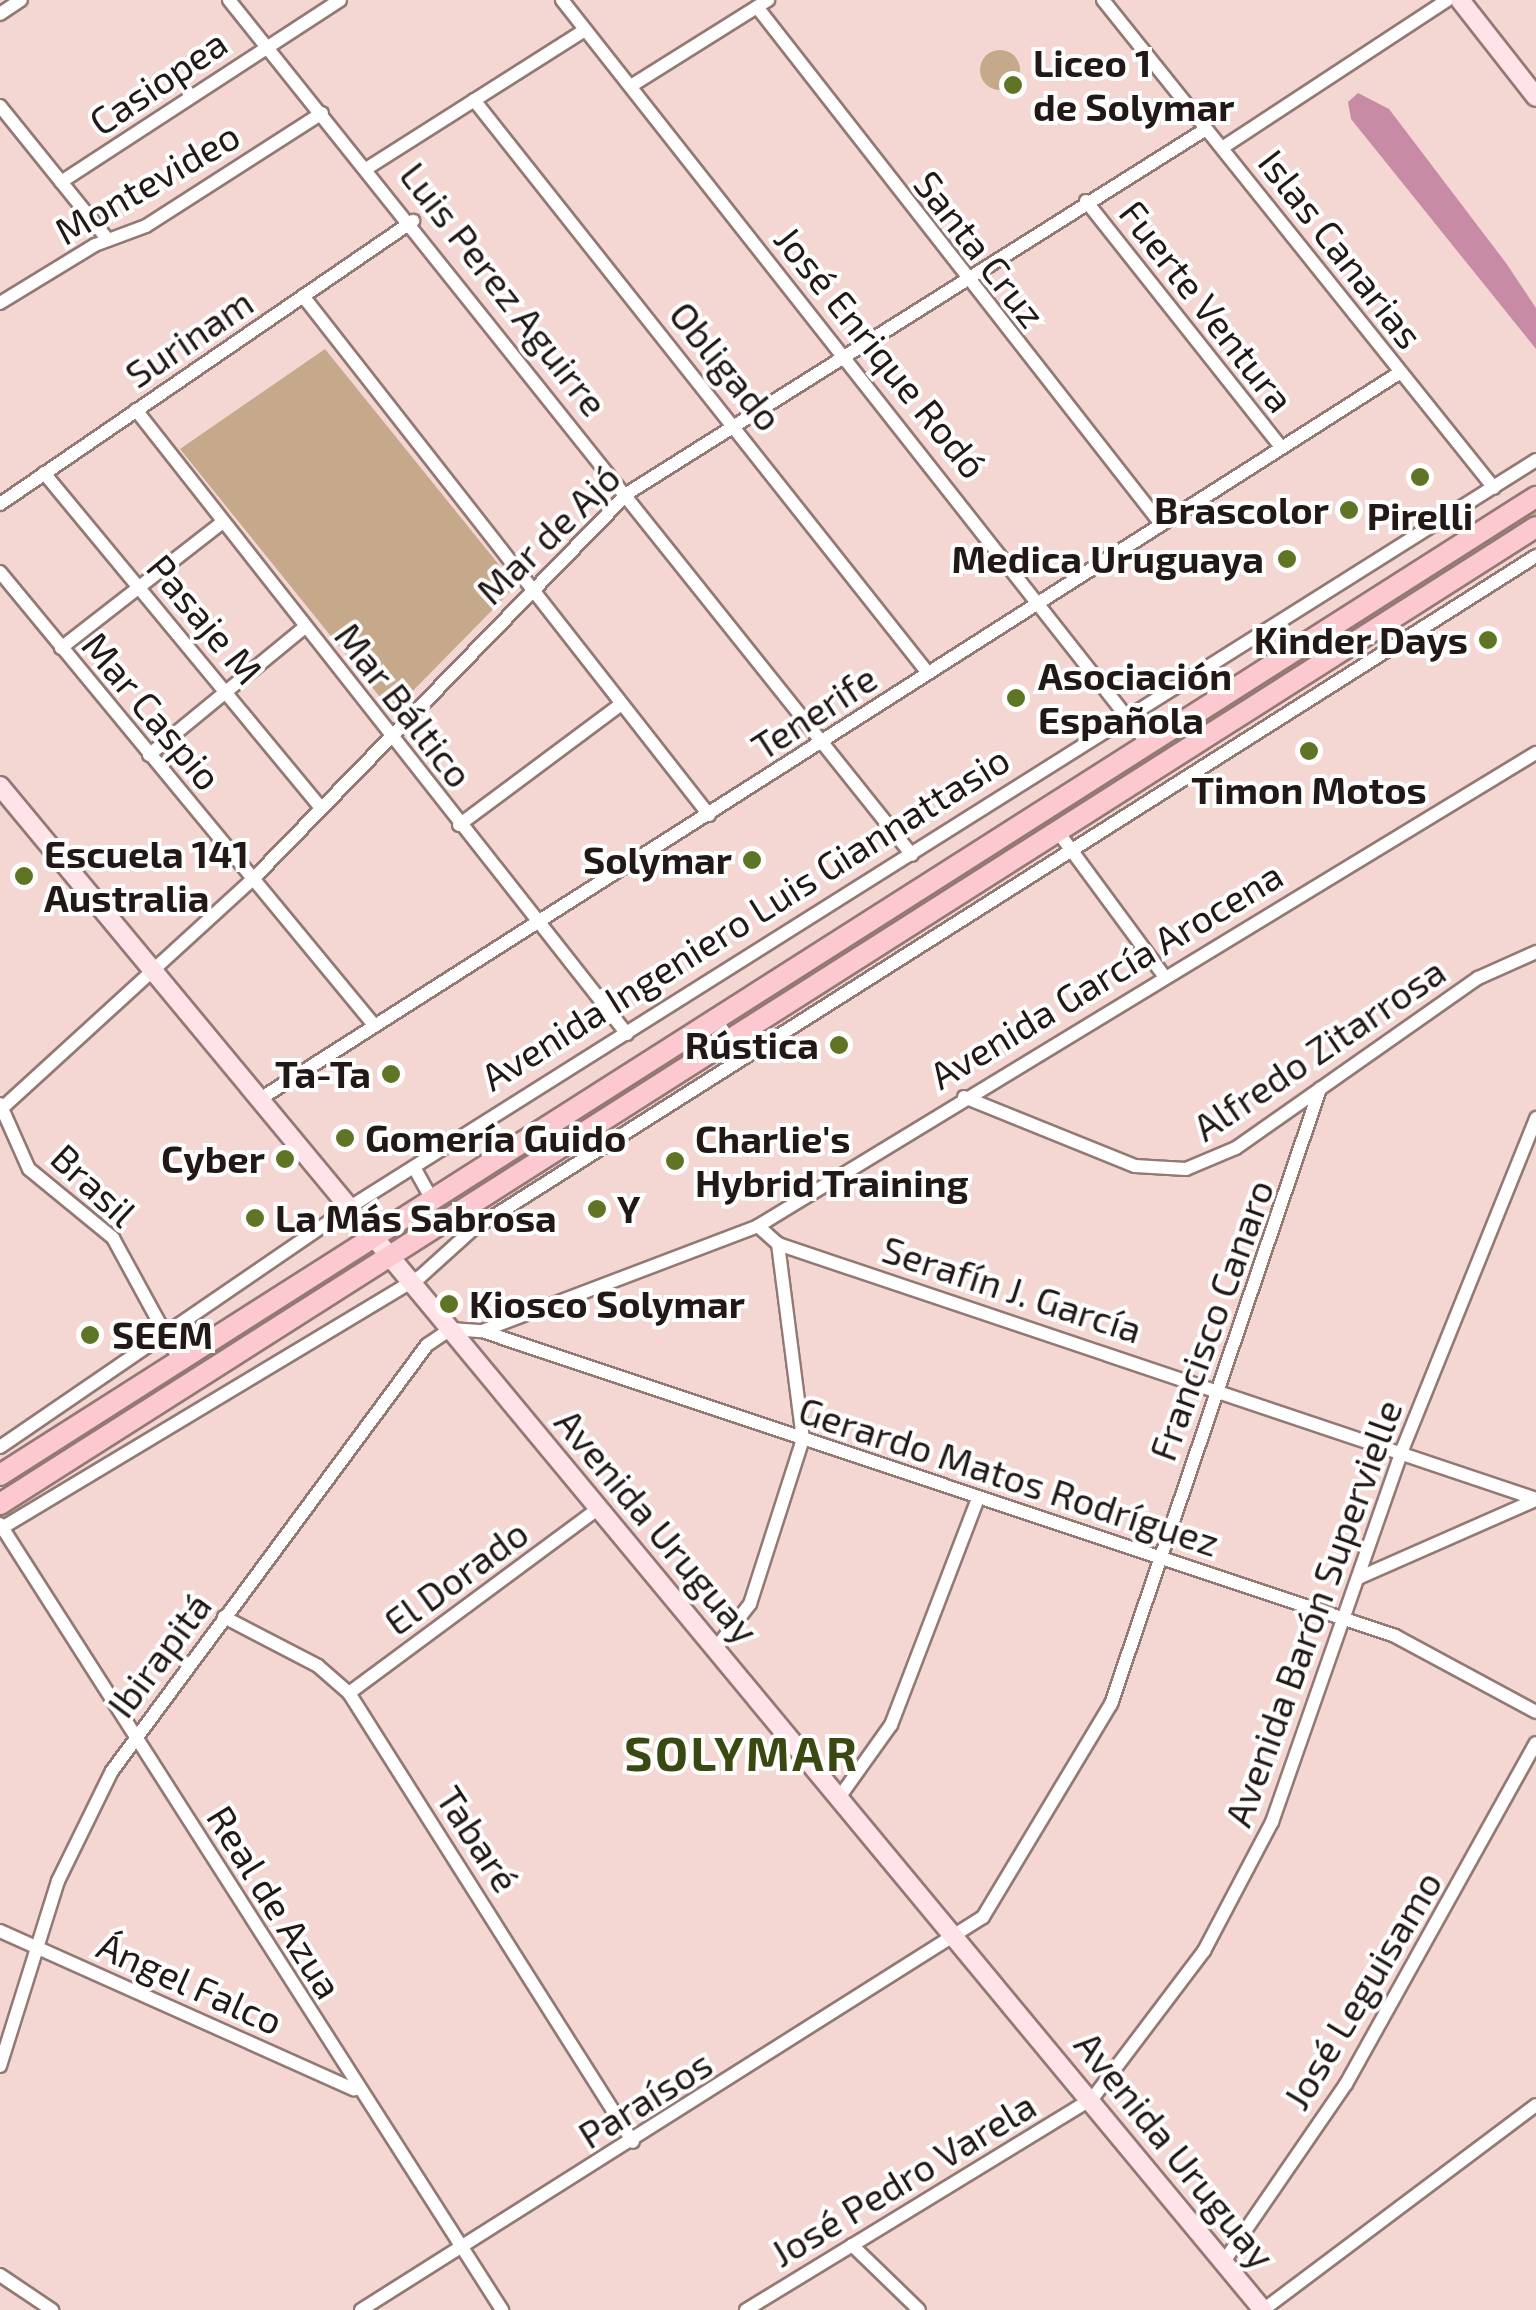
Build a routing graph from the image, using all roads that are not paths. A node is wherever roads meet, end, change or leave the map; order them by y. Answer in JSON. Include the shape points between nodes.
{"nodes":[{"id":1,"x":21,"y":0,"type":"edge"},
{"id":2,"x":229,"y":0,"type":"edge"},
{"id":3,"x":340,"y":0,"type":"edge"},
{"id":4,"x":562,"y":0,"type":"edge"},
{"id":5,"x":1104,"y":0,"type":"edge"},
{"id":6,"x":1447,"y":0,"type":"edge"},
{"id":7,"x":1460,"y":0,"type":"edge"},
{"id":8,"x":763,"y":4,"type":"edge"},
{"id":9,"x":0,"y":14,"type":"edge"},
{"id":10,"x":586,"y":30,"type":"junction"},
{"id":11,"x":266,"y":46,"type":"junction"},
{"id":12,"x":631,"y":86,"type":"junction"},
{"id":13,"x":1536,"y":97,"type":"edge"},
{"id":14,"x":474,"y":100,"type":"junction"},
{"id":15,"x":0,"y":106,"type":"edge"},
{"id":16,"x":322,"y":113,"type":"junction"},
{"id":17,"x":1206,"y":129,"type":"junction"},
{"id":18,"x":1225,"y":146,"type":"junction"},
{"id":19,"x":369,"y":166,"type":"junction"},
{"id":20,"x":61,"y":182,"type":"junction"},
{"id":21,"x":1086,"y":201,"type":"junction"},
{"id":22,"x":412,"y":221,"type":"junction"},
{"id":23,"x":108,"y":240,"type":"junction"},
{"id":24,"x":964,"y":280,"type":"junction"},
{"id":25,"x":302,"y":296,"type":"junction"},
{"id":26,"x":0,"y":303,"type":"edge"},
{"id":27,"x":845,"y":356,"type":"junction"},
{"id":28,"x":1399,"y":372,"type":"junction"},
{"id":29,"x":136,"y":410,"type":"junction"},
{"id":30,"x":735,"y":426,"type":"junction"},
{"id":31,"x":1282,"y":448,"type":"junction"},
{"id":32,"x":1536,"y":460,"type":"edge"},
{"id":33,"x":44,"y":473,"type":"junction"},
{"id":34,"x":1494,"y":488,"type":"junction"},
{"id":35,"x":628,"y":493,"type":"junction"},
{"id":36,"x":1536,"y":497,"type":"edge"},
{"id":37,"x":0,"y":504,"type":"edge"},
{"id":38,"x":224,"y":522,"type":"junction"},
{"id":39,"x":1161,"y":524,"type":"junction"},
{"id":40,"x":1536,"y":526,"type":"edge"},
{"id":41,"x":1536,"y":556,"type":"edge"},
{"id":42,"x":0,"y":572,"type":"edge"},
{"id":43,"x":138,"y":585,"type":"junction"},
{"id":44,"x":531,"y":591,"type":"junction"},
{"id":45,"x":1042,"y":602,"type":"junction"},
{"id":46,"x":306,"y":627,"type":"junction"},
{"id":47,"x":61,"y":648,"type":"junction"},
{"id":48,"x":928,"y":673,"type":"junction"},
{"id":49,"x":225,"y":690,"type":"junction"},
{"id":50,"x":620,"y":705,"type":"junction"},
{"id":51,"x":1126,"y":715,"type":"junction"},
{"id":52,"x":389,"y":734,"type":"junction"},
{"id":53,"x":822,"y":743,"type":"junction"},
{"id":54,"x":1148,"y":744,"type":"junction"},
{"id":55,"x":1536,"y":752,"type":"edge"},
{"id":56,"x":149,"y":755,"type":"junction"},
{"id":57,"x":0,"y":786,"type":"edge"},
{"id":58,"x":318,"y":804,"type":"junction"},
{"id":59,"x":710,"y":816,"type":"junction"},
{"id":60,"x":460,"y":825,"type":"junction"},
{"id":61,"x":1058,"y":832,"type":"junction"},
{"id":62,"x":1073,"y":851,"type":"junction"},
{"id":63,"x":912,"y":855,"type":"junction"},
{"id":64,"x":253,"y":878,"type":"junction"},
{"id":65,"x":536,"y":924,"type":"junction"},
{"id":66,"x":1536,"y":952,"type":"edge"},
{"id":67,"x":1162,"y":973,"type":"junction"},
{"id":68,"x":156,"y":974,"type":"junction"},
{"id":69,"x":374,"y":1025,"type":"junction"},
{"id":70,"x":626,"y":1034,"type":"junction"},
{"id":71,"x":1320,"y":1090,"type":"junction"},
{"id":72,"x":964,"y":1097,"type":"junction"},
{"id":73,"x":260,"y":1098,"type":"junction"},
{"id":74,"x":1,"y":1108,"type":"edge"},
{"id":75,"x":1536,"y":1118,"type":"edge"},
{"id":76,"x":0,"y":1125,"type":"edge"},
{"id":77,"x":415,"y":1169,"type":"junction"},
{"id":78,"x":433,"y":1200,"type":"junction"},
{"id":79,"x":350,"y":1207,"type":"junction"},
{"id":80,"x":758,"y":1226,"type":"junction"},
{"id":81,"x":375,"y":1236,"type":"junction"},
{"id":82,"x":778,"y":1244,"type":"junction"},
{"id":83,"x":390,"y":1256,"type":"junction"},
{"id":84,"x":412,"y":1282,"type":"junction"},
{"id":85,"x":451,"y":1329,"type":"junction"},
{"id":86,"x":482,"y":1331,"type":"junction"},
{"id":87,"x":165,"y":1342,"type":"junction"},
{"id":88,"x":180,"y":1360,"type":"junction"},
{"id":89,"x":1216,"y":1388,"type":"junction"},
{"id":90,"x":803,"y":1439,"type":"junction"},
{"id":91,"x":0,"y":1447,"type":"edge"},
{"id":92,"x":1403,"y":1448,"type":"junction"},
{"id":93,"x":0,"y":1475,"type":"edge"},
{"id":94,"x":978,"y":1498,"type":"junction"},
{"id":95,"x":1536,"y":1499,"type":"edge"},
{"id":96,"x":0,"y":1504,"type":"edge"},
{"id":97,"x":598,"y":1509,"type":"junction"},
{"id":98,"x":1,"y":1527,"type":"edge"},
{"id":99,"x":1159,"y":1558,"type":"junction"},
{"id":100,"x":1358,"y":1578,"type":"junction"},
{"id":101,"x":224,"y":1617,"type":"junction"},
{"id":102,"x":1343,"y":1618,"type":"junction"},
{"id":103,"x":716,"y":1648,"type":"junction"},
{"id":104,"x":349,"y":1693,"type":"junction"},
{"id":105,"x":1536,"y":1712,"type":"edge"},
{"id":106,"x":136,"y":1734,"type":"junction"},
{"id":107,"x":1536,"y":1743,"type":"edge"},
{"id":108,"x":841,"y":1795,"type":"junction"},
{"id":109,"x":0,"y":1931,"type":"edge"},
{"id":110,"x":961,"y":1938,"type":"junction"},
{"id":111,"x":38,"y":1948,"type":"junction"},
{"id":112,"x":0,"y":2066,"type":"edge"},
{"id":113,"x":355,"y":2090,"type":"junction"},
{"id":114,"x":1092,"y":2098,"type":"junction"},
{"id":115,"x":1536,"y":2105,"type":"edge"},
{"id":116,"x":634,"y":2142,"type":"junction"},
{"id":117,"x":852,"y":2246,"type":"junction"},
{"id":118,"x":462,"y":2249,"type":"junction"},
{"id":119,"x":1224,"y":2260,"type":"junction"},
{"id":120,"x":0,"y":2276,"type":"edge"},
{"id":121,"x":52,"y":2310,"type":"edge"},
{"id":122,"x":361,"y":2310,"type":"edge"},
{"id":123,"x":502,"y":2310,"type":"edge"},
{"id":124,"x":746,"y":2310,"type":"edge"},
{"id":125,"x":919,"y":2310,"type":"edge"},
{"id":126,"x":1263,"y":2310,"type":"edge"}],
"edges":[{"from":1,"to":9,"type":"street"},
{"from":2,"to":11,"type":"street","name":"Luis Perez Aguirre"},
{"from":3,"to":11,"type":"street","name":"Casiopea"},
{"from":4,"to":10,"type":"street","name":"José Enrique Rodó"},
{"from":5,"to":17,"type":"street","name":"Islas Canarias"},
{"from":6,"to":18,"type":"street"},
{"from":7,"to":13,"type":"street"},
{"from":8,"to":12,"type":"street"},
{"from":8,"to":24,"type":"street","name":"Santa Cruz"},
{"from":10,"to":12,"type":"street","name":"José Enrique Rodó"},
{"from":10,"to":14,"type":"street"},
{"from":11,"to":16,"type":"street","name":"Luis Perez Aguirre"},
{"from":11,"to":20,"type":"street","name":"Casiopea"},
{"from":12,"to":27,"type":"street","name":"José Enrique Rodó"},
{"from":14,"to":19,"type":"street"},
{"from":14,"to":30,"type":"street","name":"Obligado"},
{"from":15,"to":20,"type":"street"},
{"from":16,"to":19,"type":"street","name":"Luis Perez Aguirre"},
{"from":16,"to":23,"type":"street","name":"Montevideo","via":[[146,226]]},
{"from":17,"to":18,"type":"street","name":"Islas Canarias"},
{"from":17,"to":21,"type":"street","name":"Mar de Ajó"},
{"from":18,"to":28,"type":"street","name":"Islas Canarias"},
{"from":19,"to":22,"type":"street","name":"Luis Perez Aguirre"},
{"from":20,"to":23,"type":"street"},
{"from":21,"to":24,"type":"street","name":"Mar de Ajó"},
{"from":21,"to":31,"type":"street","name":"Fuerte Ventura"},
{"from":22,"to":25,"type":"street","name":"Surinam"},
{"from":22,"to":35,"type":"street","name":"Luis Perez Aguirre"},
{"from":23,"to":26,"type":"street","name":"Montevideo"},
{"from":24,"to":27,"type":"street","name":"Mar de Ajó"},
{"from":24,"to":39,"type":"street","name":"Santa Cruz"},
{"from":25,"to":29,"type":"street","name":"Surinam"},
{"from":25,"to":44,"type":"street"},
{"from":27,"to":30,"type":"street","name":"Mar de Ajó"},
{"from":27,"to":45,"type":"street","name":"José Enrique Rodó"},
{"from":28,"to":31,"type":"street","name":"Tenerife"},
{"from":28,"to":34,"type":"street","name":"Islas Canarias"},
{"from":29,"to":33,"type":"street","name":"Surinam"},
{"from":29,"to":38,"type":"street","name":"Mar Báltico"},
{"from":30,"to":35,"type":"street","name":"Mar de Ajó"},
{"from":30,"to":48,"type":"street","name":"Obligado"},
{"from":31,"to":39,"type":"street","name":"Tenerife"},
{"from":32,"to":34,"type":"street","name":"Avenida Ingeniero Luis Giannattasio"},
{"from":33,"to":37,"type":"street","name":"Surinam"},
{"from":33,"to":43,"type":"street","name":"Pasaje M"},
{"from":34,"to":51,"type":"street","name":"Avenida Ingeniero Luis Giannattasio"},
{"from":35,"to":44,"type":"street","name":"Mar de Ajó"},
{"from":35,"to":53,"type":"street","name":"Luis Perez Aguirre"},
{"from":36,"to":54,"type":"main road","name":"Avenida Ingeniero Luis Giannattasio"},
{"from":38,"to":43,"type":"street"},
{"from":38,"to":46,"type":"street","name":"Mar Báltico"},
{"from":39,"to":45,"type":"street","name":"Tenerife"},
{"from":40,"to":61,"type":"main road"},
{"from":41,"to":62,"type":"street"},
{"from":42,"to":47,"type":"street","name":"Mar Caspio"},
{"from":43,"to":47,"type":"street"},
{"from":43,"to":49,"type":"street","name":"Pasaje M"},
{"from":44,"to":50,"type":"street"},
{"from":44,"to":52,"type":"street","name":"Mar de Ajó"},
{"from":45,"to":48,"type":"street","name":"Tenerife"},
{"from":45,"to":51,"type":"street","name":"José Enrique Rodó"},
{"from":46,"to":49,"type":"street"},
{"from":46,"to":52,"type":"street","name":"Mar Báltico"},
{"from":47,"to":56,"type":"street","name":"Mar Caspio"},
{"from":48,"to":53,"type":"street","name":"Tenerife"},
{"from":49,"to":56,"type":"street"},
{"from":49,"to":58,"type":"street","name":"Pasaje M"},
{"from":50,"to":59,"type":"street"},
{"from":50,"to":60,"type":"street"},
{"from":51,"to":54,"type":"street","name":"José Enrique Rodó"},
{"from":51,"to":63,"type":"street","name":"Avenida Ingeniero Luis Giannattasio"},
{"from":52,"to":58,"type":"street","name":"Mar de Ajó"},
{"from":52,"to":60,"type":"street","name":"Mar Báltico"},
{"from":53,"to":59,"type":"street","name":"Tenerife"},
{"from":53,"to":63,"type":"street","name":"Luis Perez Aguirre"},
{"from":54,"to":78,"type":"main road","name":"Avenida Ingeniero Luis Giannattasio"},
{"from":55,"to":67,"type":"street","name":"Avenida García Arocena"},
{"from":56,"to":64,"type":"street","name":"Mar Caspio"},
{"from":57,"to":68,"type":"street","name":"Avenida Uruguay"},
{"from":58,"to":64,"type":"street","name":"Mar de Ajó"},
{"from":59,"to":65,"type":"street","name":"Tenerife"},
{"from":60,"to":65,"type":"street","name":"Mar Báltico"},
{"from":61,"to":62,"type":"street"},
{"from":61,"to":83,"type":"main road"},
{"from":62,"to":67,"type":"street"},
{"from":62,"to":84,"type":"street","via":[[472,1230]]},
{"from":63,"to":70,"type":"street","name":"Avenida Ingeniero Luis Giannattasio"},
{"from":64,"to":68,"type":"street","name":"Mar de Ajó"},
{"from":64,"to":69,"type":"street","name":"Mar Caspio"},
{"from":65,"to":69,"type":"street","name":"Tenerife"},
{"from":65,"to":70,"type":"street","name":"Mar Báltico"},
{"from":66,"to":71,"type":"street","name":"Alfredo Zitarrosa","via":[[1478,978]]},
{"from":67,"to":72,"type":"street","name":"Avenida García Arocena"},
{"from":68,"to":73,"type":"street","name":"Avenida Uruguay"},
{"from":68,"to":74,"type":"street","name":"Mar de Ajó"},
{"from":69,"to":73,"type":"street","name":"Tenerife"},
{"from":70,"to":77,"type":"street","name":"Avenida Ingeniero Luis Giannattasio"},
{"from":71,"to":72,"type":"street","name":"Alfredo Zitarrosa","via":[[1221,1157],[1168,1170],[994,1115]]},
{"from":71,"to":89,"type":"street","name":"Francisco Canaro"},
{"from":72,"to":80,"type":"street","name":"Avenida García Arocena"},
{"from":73,"to":79,"type":"street","name":"Avenida Uruguay"},
{"from":74,"to":76,"type":"street"},
{"from":74,"to":87,"type":"street","name":"Brasil","via":[[29,1169],[113,1238]]},
{"from":75,"to":92,"type":"street","name":"Avenida Barón Supervielle"},
{"from":77,"to":78,"type":"street"},
{"from":77,"to":79,"type":"street","name":"Avenida Ingeniero Luis Giannattasio"},
{"from":78,"to":81,"type":"main road","name":"Avenida Ingeniero Luis Giannattasio"},
{"from":79,"to":81,"type":"street","name":"Avenida Uruguay"},
{"from":79,"to":87,"type":"street","name":"Avenida Ingeniero Luis Giannattasio"},
{"from":80,"to":82,"type":"street","name":"Serafín J. García"},
{"from":80,"to":86,"type":"street","name":"Avenida García Arocena"},
{"from":81,"to":83,"type":"street","name":"Avenida Uruguay"},
{"from":81,"to":88,"type":"main road","name":"Avenida Ingeniero Luis Giannattasio"},
{"from":82,"to":89,"type":"street","name":"Serafín J. García"},
{"from":82,"to":90,"type":"street"},
{"from":83,"to":84,"type":"street","name":"Avenida Uruguay"},
{"from":83,"to":96,"type":"main road"},
{"from":84,"to":85,"type":"street","name":"Avenida Uruguay"},
{"from":84,"to":98,"type":"street"},
{"from":85,"to":86,"type":"street","name":"Gerardo Matos Rodríguez"},
{"from":85,"to":97,"type":"street","name":"Avenida Uruguay"},
{"from":85,"to":101,"type":"street","name":"Ibirapitá","via":[[427,1345]]},
{"from":86,"to":90,"type":"street","name":"Gerardo Matos Rodríguez"},
{"from":87,"to":88,"type":"street","name":"Brasil"},
{"from":87,"to":91,"type":"street","name":"Avenida Ingeniero Luis Giannattasio"},
{"from":88,"to":93,"type":"main road","name":"Avenida Ingeniero Luis Giannattasio"},
{"from":89,"to":92,"type":"street","name":"Serafín J. García"},
{"from":89,"to":99,"type":"street","name":"Francisco Canaro"},
{"from":90,"to":94,"type":"street","name":"Gerardo Matos Rodríguez"},
{"from":90,"to":103,"type":"street","via":[[750,1604]]},
{"from":92,"to":95,"type":"street","name":"Serafín J. García"},
{"from":92,"to":100,"type":"street","name":"Avenida Barón Supervielle"},
{"from":94,"to":99,"type":"street","name":"Gerardo Matos Rodríguez"},
{"from":94,"to":108,"type":"street","via":[[891,1725]]},
{"from":95,"to":100,"type":"street"},
{"from":97,"to":103,"type":"street","name":"Avenida Uruguay"},
{"from":97,"to":104,"type":"street","name":"El Dorado"},
{"from":98,"to":106,"type":"street","name":"Real de Azua"},
{"from":99,"to":102,"type":"street","name":"Gerardo Matos Rodríguez"},
{"from":99,"to":110,"type":"street","name":"Francisco Canaro","via":[[1110,1704],[1067,1790]]},
{"from":100,"to":102,"type":"street","name":"Avenida Barón Supervielle"},
{"from":101,"to":104,"type":"street","name":"Tabaré"},
{"from":101,"to":106,"type":"street","name":"Ibirapitá"},
{"from":102,"to":105,"type":"street","name":"Gerardo Matos Rodríguez","via":[[1395,1636]]},
{"from":102,"to":114,"type":"street","name":"Avenida Barón Supervielle","via":[[1307,1734],[1242,1885],[1140,2042]]},
{"from":103,"to":108,"type":"street","name":"Avenida Uruguay"},
{"from":104,"to":116,"type":"street","name":"Tabaré"},
{"from":106,"to":111,"type":"street","name":"Ibirapitá","via":[[76,1840]]},
{"from":106,"to":113,"type":"street","name":"Real de Azua"},
{"from":107,"to":119,"type":"street","name":"José Leguisamo","via":[[1346,2084]]},
{"from":108,"to":110,"type":"street","name":"Avenida Uruguay"},
{"from":109,"to":111,"type":"street","name":"Ángel Falco"},
{"from":110,"to":114,"type":"street","name":"Avenida Uruguay"},
{"from":110,"to":116,"type":"street","name":"Paraísos"},
{"from":111,"to":112,"type":"street","name":"Ibirapitá"},
{"from":111,"to":113,"type":"street","name":"Ángel Falco"},
{"from":113,"to":118,"type":"street","name":"Real de Azua"},
{"from":114,"to":117,"type":"street","name":"José Pedro Varela"},
{"from":114,"to":119,"type":"street","name":"Avenida Uruguay"},
{"from":115,"to":126,"type":"street"},
{"from":116,"to":118,"type":"street","name":"Paraísos"},
{"from":117,"to":124,"type":"street","name":"José Pedro Varela"},
{"from":117,"to":125,"type":"street"},
{"from":118,"to":122,"type":"street","name":"Paraísos"},
{"from":118,"to":123,"type":"street","name":"Real de Azua"},
{"from":119,"to":126,"type":"street","name":"Avenida Uruguay"},
{"from":120,"to":121,"type":"street"}]}
